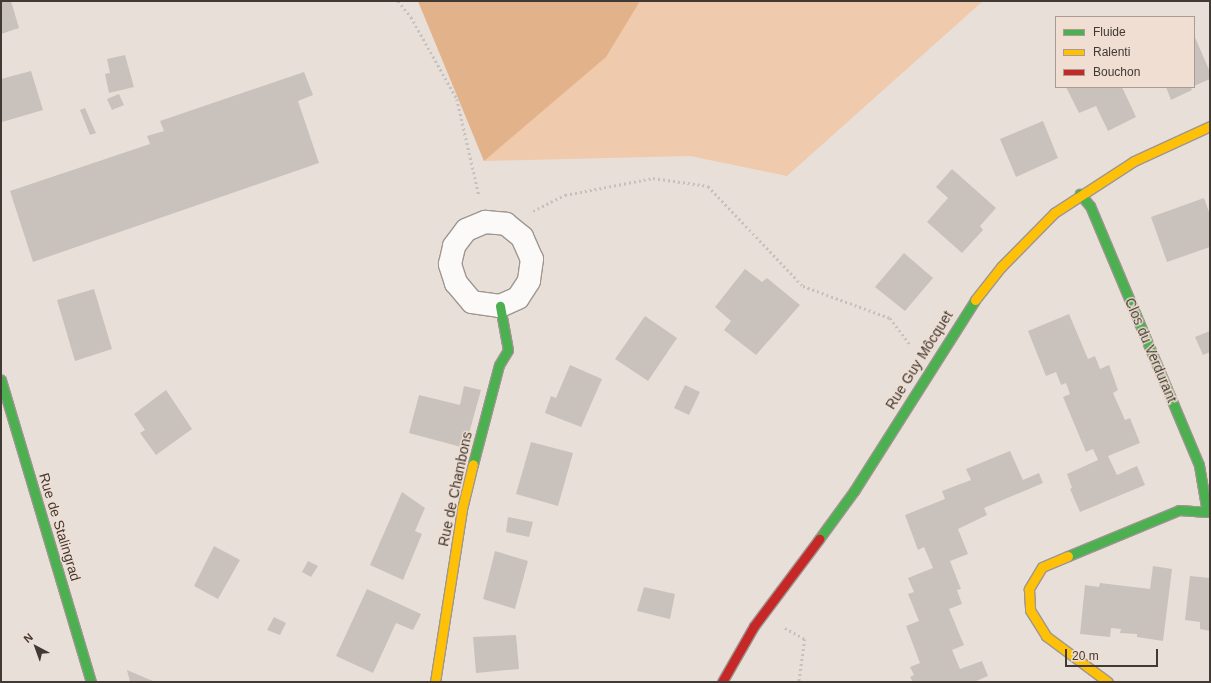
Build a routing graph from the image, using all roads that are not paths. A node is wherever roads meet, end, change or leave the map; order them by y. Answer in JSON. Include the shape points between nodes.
{"nodes":[{"id":1,"x":1210,"y":126,"type":"edge"},
{"id":2,"x":1080,"y":194,"type":"junction"},
{"id":3,"x":500,"y":306,"type":"junction"},
{"id":4,"x":1,"y":380,"type":"edge"},
{"id":5,"x":1208,"y":513,"type":"edge"},
{"id":6,"x":91,"y":682,"type":"edge"},
{"id":7,"x":435,"y":682,"type":"edge"},
{"id":8,"x":722,"y":682,"type":"edge"},
{"id":9,"x":1108,"y":682,"type":"edge"}],
"edges":[{"from":1,"to":2,"type":"street","name":"Rue Guy Môcquet","via":[[1134,161]]},
{"from":2,"to":5,"type":"street","name":"Clos du Verdurant","via":[[1090,206],[1199,465]]},
{"from":2,"to":8,"type":"street","name":"Rue Guy Môcquet","via":[[1054,213],[1001,267],[965,314],[854,491],[763,614]]},
{"from":3,"to":3,"type":"street","via":[[518,298],[529,281],[532,259],[522,237],[495,223],[466,230],[454,246],[450,264],[456,283],[472,302]]},
{"from":3,"to":7,"type":"street","name":"Rue de Chambons","via":[[508,350],[499,365],[462,509]]},
{"from":4,"to":6,"type":"street","name":"Rue de Stalingrad"},
{"from":5,"to":9,"type":"street","name":"Clos du Verdurant","via":[[1179,510],[1042,567],[1029,589],[1030,610],[1046,636]]}]}
